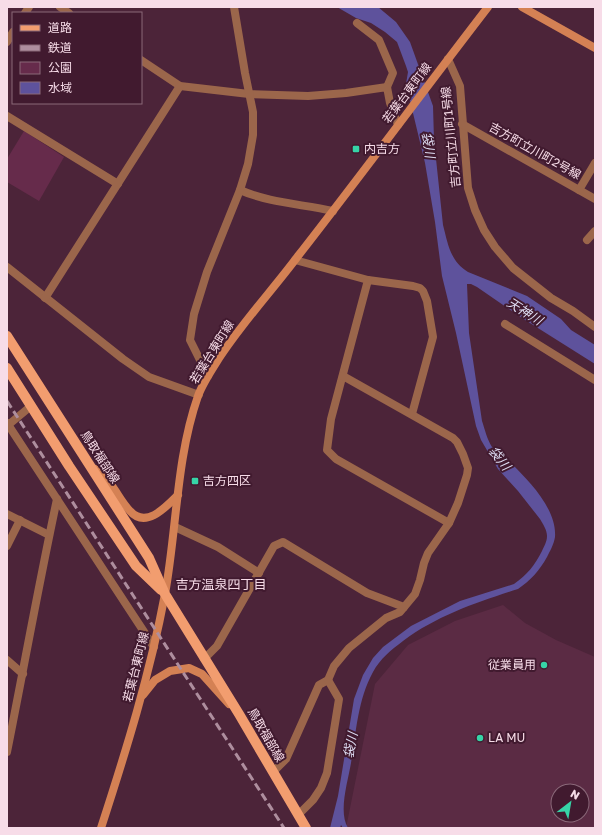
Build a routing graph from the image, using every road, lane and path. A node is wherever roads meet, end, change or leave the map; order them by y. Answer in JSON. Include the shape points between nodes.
{"nodes":[{"id":1,"x":234,"y":7,"type":"edge"},
{"id":2,"x":488,"y":7,"type":"edge"},
{"id":3,"x":522,"y":7,"type":"edge"},
{"id":4,"x":356,"y":23,"type":"dead end"},
{"id":5,"x":595,"y":48,"type":"edge"},
{"id":6,"x":448,"y":59,"type":"junction"},
{"id":7,"x":142,"y":61,"type":"edge"},
{"id":8,"x":180,"y":86,"type":"junction"},
{"id":9,"x":386,"y":87,"type":"junction"},
{"id":10,"x":249,"y":94,"type":"junction"},
{"id":11,"x":7,"y":116,"type":"edge"},
{"id":12,"x":462,"y":124,"type":"junction"},
{"id":13,"x":398,"y":126,"type":"junction"},
{"id":14,"x":595,"y":163,"type":"edge"},
{"id":15,"x":118,"y":184,"type":"junction"},
{"id":16,"x":240,"y":190,"type":"junction"},
{"id":17,"x":579,"y":190,"type":"junction"},
{"id":18,"x":595,"y":199,"type":"edge"},
{"id":19,"x":333,"y":211,"type":"junction"},
{"id":20,"x":595,"y":231,"type":"edge"},
{"id":21,"x":587,"y":240,"type":"dead end"},
{"id":22,"x":295,"y":260,"type":"junction"},
{"id":23,"x":7,"y":267,"type":"edge"},
{"id":24,"x":368,"y":280,"type":"junction"},
{"id":25,"x":45,"y":298,"type":"junction"},
{"id":26,"x":505,"y":324,"type":"dead end"},
{"id":27,"x":595,"y":327,"type":"edge"},
{"id":28,"x":7,"y":336,"type":"edge"},
{"id":29,"x":7,"y":368,"type":"edge"},
{"id":30,"x":208,"y":376,"type":"junction"},
{"id":31,"x":343,"y":376,"type":"junction"},
{"id":32,"x":595,"y":380,"type":"edge"},
{"id":33,"x":199,"y":395,"type":"junction"},
{"id":34,"x":31,"y":406,"type":"junction"},
{"id":35,"x":412,"y":414,"type":"junction"},
{"id":36,"x":7,"y":424,"type":"edge"},
{"id":37,"x":87,"y":461,"type":"junction"},
{"id":38,"x":178,"y":495,"type":"junction"},
{"id":39,"x":57,"y":498,"type":"junction"},
{"id":40,"x":7,"y":514,"type":"edge"},
{"id":41,"x":20,"y":520,"type":"junction"},
{"id":42,"x":449,"y":524,"type":"junction"},
{"id":43,"x":175,"y":527,"type":"junction"},
{"id":44,"x":49,"y":535,"type":"junction"},
{"id":45,"x":7,"y":546,"type":"edge"},
{"id":46,"x":259,"y":573,"type":"junction"},
{"id":47,"x":165,"y":594,"type":"junction"},
{"id":48,"x":404,"y":607,"type":"junction"},
{"id":49,"x":154,"y":647,"type":"junction"},
{"id":50,"x":204,"y":659,"type":"junction"},
{"id":51,"x":7,"y":660,"type":"edge"},
{"id":52,"x":23,"y":674,"type":"junction"},
{"id":53,"x":328,"y":680,"type":"junction"},
{"id":54,"x":141,"y":698,"type":"junction"},
{"id":55,"x":239,"y":714,"type":"junction"},
{"id":56,"x":7,"y":752,"type":"edge"},
{"id":57,"x":273,"y":772,"type":"junction"},
{"id":58,"x":299,"y":814,"type":"junction"},
{"id":59,"x":101,"y":828,"type":"edge"},
{"id":60,"x":306,"y":828,"type":"edge"}],
"edges":[{"from":1,"to":10,"type":"street"},
{"from":2,"to":6,"type":"main road","name":"若葉台東町線"},
{"from":3,"to":5,"type":"main road"},
{"from":4,"to":9,"type":"street","via":[[380,40],[393,73]]},
{"from":6,"to":12,"type":"street","name":"吉方町立川町1号線","via":[[460,86]]},
{"from":6,"to":13,"type":"main road","name":"若葉台東町線"},
{"from":7,"to":8,"type":"street"},
{"from":8,"to":10,"type":"street"},
{"from":8,"to":15,"type":"street"},
{"from":9,"to":10,"type":"street","via":[[308,96]]},
{"from":9,"to":13,"type":"street"},
{"from":10,"to":16,"type":"street","via":[[253,112],[253,135]]},
{"from":11,"to":15,"type":"street"},
{"from":12,"to":17,"type":"street","name":"吉方町立川町2号線"},
{"from":12,"to":27,"type":"street","name":"吉方町立川町1号線","via":[[468,188],[484,230],[495,247],[513,268],[551,298]]},
{"from":13,"to":19,"type":"main road","name":"若葉台東町線"},
{"from":14,"to":17,"type":"street"},
{"from":15,"to":25,"type":"street"},
{"from":16,"to":19,"type":"street","via":[[263,199]]},
{"from":16,"to":30,"type":"street","via":[[207,272],[194,314],[190,340]]},
{"from":17,"to":18,"type":"street","name":"吉方町立川町2号線"},
{"from":19,"to":22,"type":"main road","name":"若葉台東町線"},
{"from":20,"to":21,"type":"street"},
{"from":22,"to":24,"type":"street"},
{"from":22,"to":30,"type":"main road","name":"若葉台東町線","via":[[225,348]]},
{"from":23,"to":25,"type":"street"},
{"from":24,"to":31,"type":"street"},
{"from":24,"to":35,"type":"street","via":[[420,288],[427,301],[433,337]]},
{"from":25,"to":33,"type":"street","via":[[149,377]]},
{"from":26,"to":32,"type":"street"},
{"from":28,"to":37,"type":"main road","name":"鳥取福部線"},
{"from":29,"to":34,"type":"main road","name":"鳥取福部線"},
{"from":30,"to":33,"type":"main road","name":"若葉台東町線"},
{"from":31,"to":35,"type":"street"},
{"from":31,"to":42,"type":"street","via":[[331,419],[327,450],[331,455]]},
{"from":33,"to":38,"type":"main road","name":"若葉台東町線","via":[[186,439]]},
{"from":34,"to":36,"type":"street"},
{"from":34,"to":47,"type":"main road","name":"鳥取福部線","via":[[136,566]]},
{"from":35,"to":42,"type":"street","via":[[458,442],[468,468]]},
{"from":36,"to":39,"type":"street"},
{"from":37,"to":38,"type":"main road","via":[[111,485],[136,517],[151,517],[163,510]]},
{"from":37,"to":47,"type":"main road","name":"鳥取福部線","via":[[149,558]]},
{"from":38,"to":43,"type":"main road","name":"若葉台東町線"},
{"from":39,"to":44,"type":"street"},
{"from":39,"to":49,"type":"street"},
{"from":40,"to":41,"type":"street"},
{"from":41,"to":44,"type":"street"},
{"from":41,"to":45,"type":"street"},
{"from":42,"to":48,"type":"street","via":[[428,553],[416,594]]},
{"from":43,"to":46,"type":"street","via":[[218,547]]},
{"from":43,"to":47,"type":"main road","name":"若葉台東町線"},
{"from":44,"to":52,"type":"street"},
{"from":46,"to":48,"type":"street","via":[[274,546],[283,542],[367,593]]},
{"from":46,"to":50,"type":"street","via":[[216,646]]},
{"from":47,"to":49,"type":"main road","name":"若葉台東町線"},
{"from":47,"to":50,"type":"main road","name":"鳥取福部線"},
{"from":48,"to":53,"type":"street","via":[[349,648],[334,666]]},
{"from":49,"to":54,"type":"main road","name":"若葉台東町線"},
{"from":50,"to":55,"type":"main road","name":"鳥取福部線"},
{"from":51,"to":52,"type":"street"},
{"from":52,"to":56,"type":"street"},
{"from":53,"to":57,"type":"street","via":[[319,685],[286,758]]},
{"from":53,"to":58,"type":"street","via":[[339,699],[327,773],[313,800]]},
{"from":54,"to":55,"type":"main road","via":[[155,680],[170,671],[189,668],[202,674]]},
{"from":54,"to":59,"type":"main road","name":"若葉台東町線"},
{"from":55,"to":57,"type":"main road","name":"鳥取福部線"},
{"from":57,"to":58,"type":"main road","name":"鳥取福部線"},
{"from":58,"to":60,"type":"main road","name":"鳥取福部線"}]}
